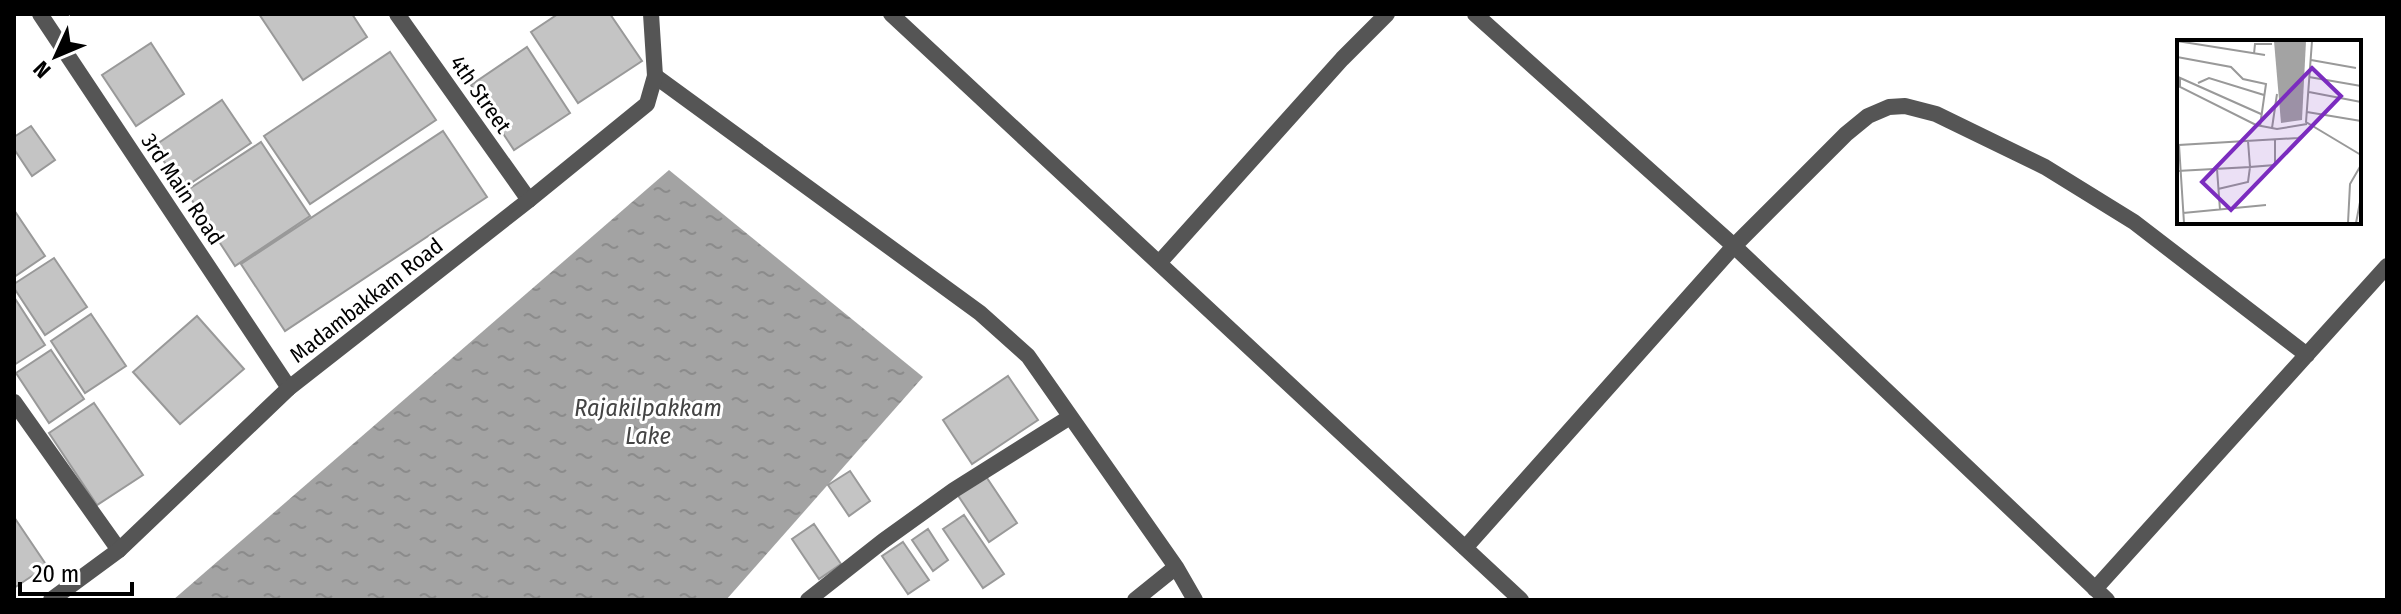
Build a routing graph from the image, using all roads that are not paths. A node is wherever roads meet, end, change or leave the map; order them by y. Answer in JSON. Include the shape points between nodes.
{"nodes":[{"id":1,"x":40,"y":14,"type":"edge"},
{"id":2,"x":397,"y":14,"type":"edge"},
{"id":3,"x":651,"y":14,"type":"edge"},
{"id":4,"x":891,"y":14,"type":"edge"},
{"id":5,"x":1387,"y":14,"type":"edge"},
{"id":6,"x":1475,"y":14,"type":"edge"},
{"id":7,"x":655,"y":76,"type":"junction"},
{"id":8,"x":529,"y":200,"type":"junction"},
{"id":9,"x":1734,"y":246,"type":"junction"},
{"id":10,"x":1159,"y":263,"type":"junction"},
{"id":11,"x":2387,"y":266,"type":"edge"},
{"id":12,"x":2307,"y":355,"type":"junction"},
{"id":13,"x":289,"y":388,"type":"junction"},
{"id":14,"x":14,"y":402,"type":"edge"},
{"id":15,"x":1070,"y":417,"type":"junction"},
{"id":16,"x":1465,"y":548,"type":"junction"},
{"id":17,"x":119,"y":550,"type":"junction"},
{"id":18,"x":1176,"y":567,"type":"junction"},
{"id":19,"x":2101,"y":594,"type":"edge"},
{"id":20,"x":51,"y":600,"type":"edge"},
{"id":21,"x":808,"y":600,"type":"edge"},
{"id":22,"x":1135,"y":600,"type":"edge"},
{"id":23,"x":1195,"y":600,"type":"edge"},
{"id":24,"x":1521,"y":600,"type":"edge"}],
"edges":[{"from":1,"to":13,"type":"street","name":"3rd Main Road"},
{"from":2,"to":8,"type":"street","name":"4th Street"},
{"from":3,"to":7,"type":"street","name":"Madambakkam Road"},
{"from":4,"to":10,"type":"street"},
{"from":5,"to":10,"type":"street"},
{"from":6,"to":9,"type":"street"},
{"from":7,"to":8,"type":"street","name":"Madambakkam Road","via":[[647,104]]},
{"from":7,"to":15,"type":"street","via":[[980,313],[1028,356]]},
{"from":8,"to":13,"type":"street","name":"Madambakkam Road"},
{"from":9,"to":12,"type":"street","via":[[1857,125],[1889,107],[1905,106],[1936,114],[2045,167],[2134,222]]},
{"from":9,"to":16,"type":"street"},
{"from":9,"to":19,"type":"street"},
{"from":10,"to":16,"type":"street"},
{"from":11,"to":12,"type":"street"},
{"from":12,"to":19,"type":"street"},
{"from":13,"to":17,"type":"street","name":"Madambakkam Road"},
{"from":14,"to":17,"type":"street"},
{"from":15,"to":18,"type":"street"},
{"from":15,"to":21,"type":"street","via":[[954,490]]},
{"from":16,"to":24,"type":"street"},
{"from":17,"to":20,"type":"street","name":"Madambakkam Road"},
{"from":18,"to":22,"type":"street"},
{"from":18,"to":23,"type":"street"}]}
